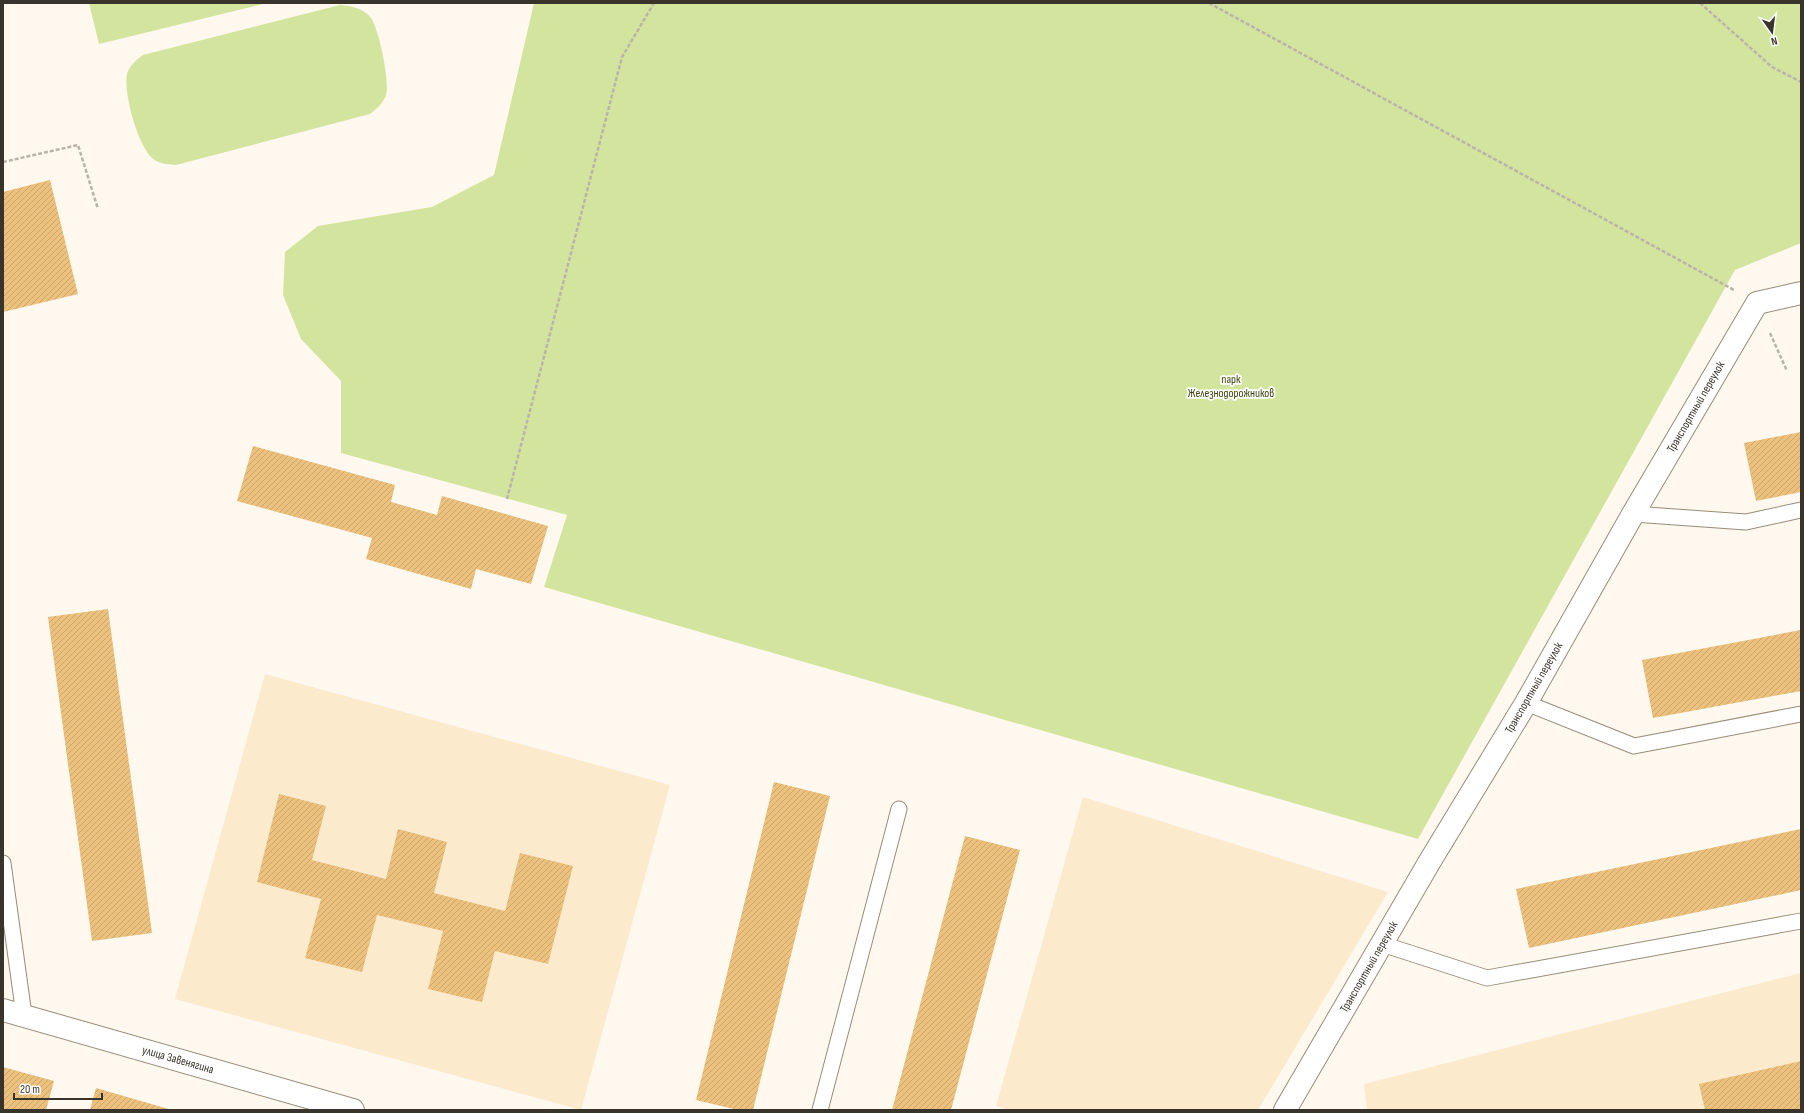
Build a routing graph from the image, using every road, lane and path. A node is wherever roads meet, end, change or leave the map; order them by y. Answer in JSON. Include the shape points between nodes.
{"nodes":[{"id":1,"x":654,"y":3,"type":"edge"},
{"id":2,"x":1209,"y":3,"type":"edge"},
{"id":3,"x":1700,"y":3,"type":"edge"},
{"id":4,"x":1801,"y":82,"type":"edge"},
{"id":5,"x":3,"y":162,"type":"edge"},
{"id":6,"x":98,"y":209,"type":"dead end"},
{"id":7,"x":1801,"y":293,"type":"edge"},
{"id":8,"x":1756,"y":303,"type":"junction"},
{"id":9,"x":1787,"y":371,"type":"dead end"},
{"id":10,"x":507,"y":499,"type":"dead end"},
{"id":11,"x":1801,"y":510,"type":"edge"},
{"id":12,"x":1633,"y":514,"type":"junction"},
{"id":13,"x":1526,"y":703,"type":"junction"},
{"id":14,"x":1801,"y":714,"type":"edge"},
{"id":15,"x":899,"y":810,"type":"dead end"},
{"id":16,"x":3,"y":863,"type":"edge"},
{"id":17,"x":1801,"y":920,"type":"edge"},
{"id":18,"x":1382,"y":944,"type":"junction"},
{"id":19,"x":3,"y":1010,"type":"edge"},
{"id":20,"x":24,"y":1015,"type":"junction"},
{"id":21,"x":353,"y":1110,"type":"edge"},
{"id":22,"x":820,"y":1110,"type":"edge"},
{"id":23,"x":1285,"y":1110,"type":"edge"}],
"edges":[{"from":1,"to":10,"type":"path","via":[[622,57]]},
{"from":2,"to":8,"type":"path"},
{"from":3,"to":4,"type":"path","via":[[1772,67]]},
{"from":5,"to":6,"type":"path","via":[[78,145]]},
{"from":7,"to":8,"type":"street"},
{"from":8,"to":9,"type":"path"},
{"from":8,"to":12,"type":"street","name":"Транспортный переулок"},
{"from":11,"to":12,"type":"lane","via":[[1746,522]]},
{"from":12,"to":13,"type":"street","name":"Транспортный переулок"},
{"from":13,"to":14,"type":"lane","via":[[1634,746]]},
{"from":13,"to":18,"type":"street","name":"Транспортный переулок"},
{"from":15,"to":22,"type":"lane"},
{"from":16,"to":20,"type":"lane"},
{"from":17,"to":18,"type":"lane","via":[[1487,978]]},
{"from":18,"to":23,"type":"street","name":"Транспортный переулок"},
{"from":19,"to":20,"type":"street","name":"улица Завенягина"},
{"from":20,"to":21,"type":"street","name":"улица Завенягина"}]}
